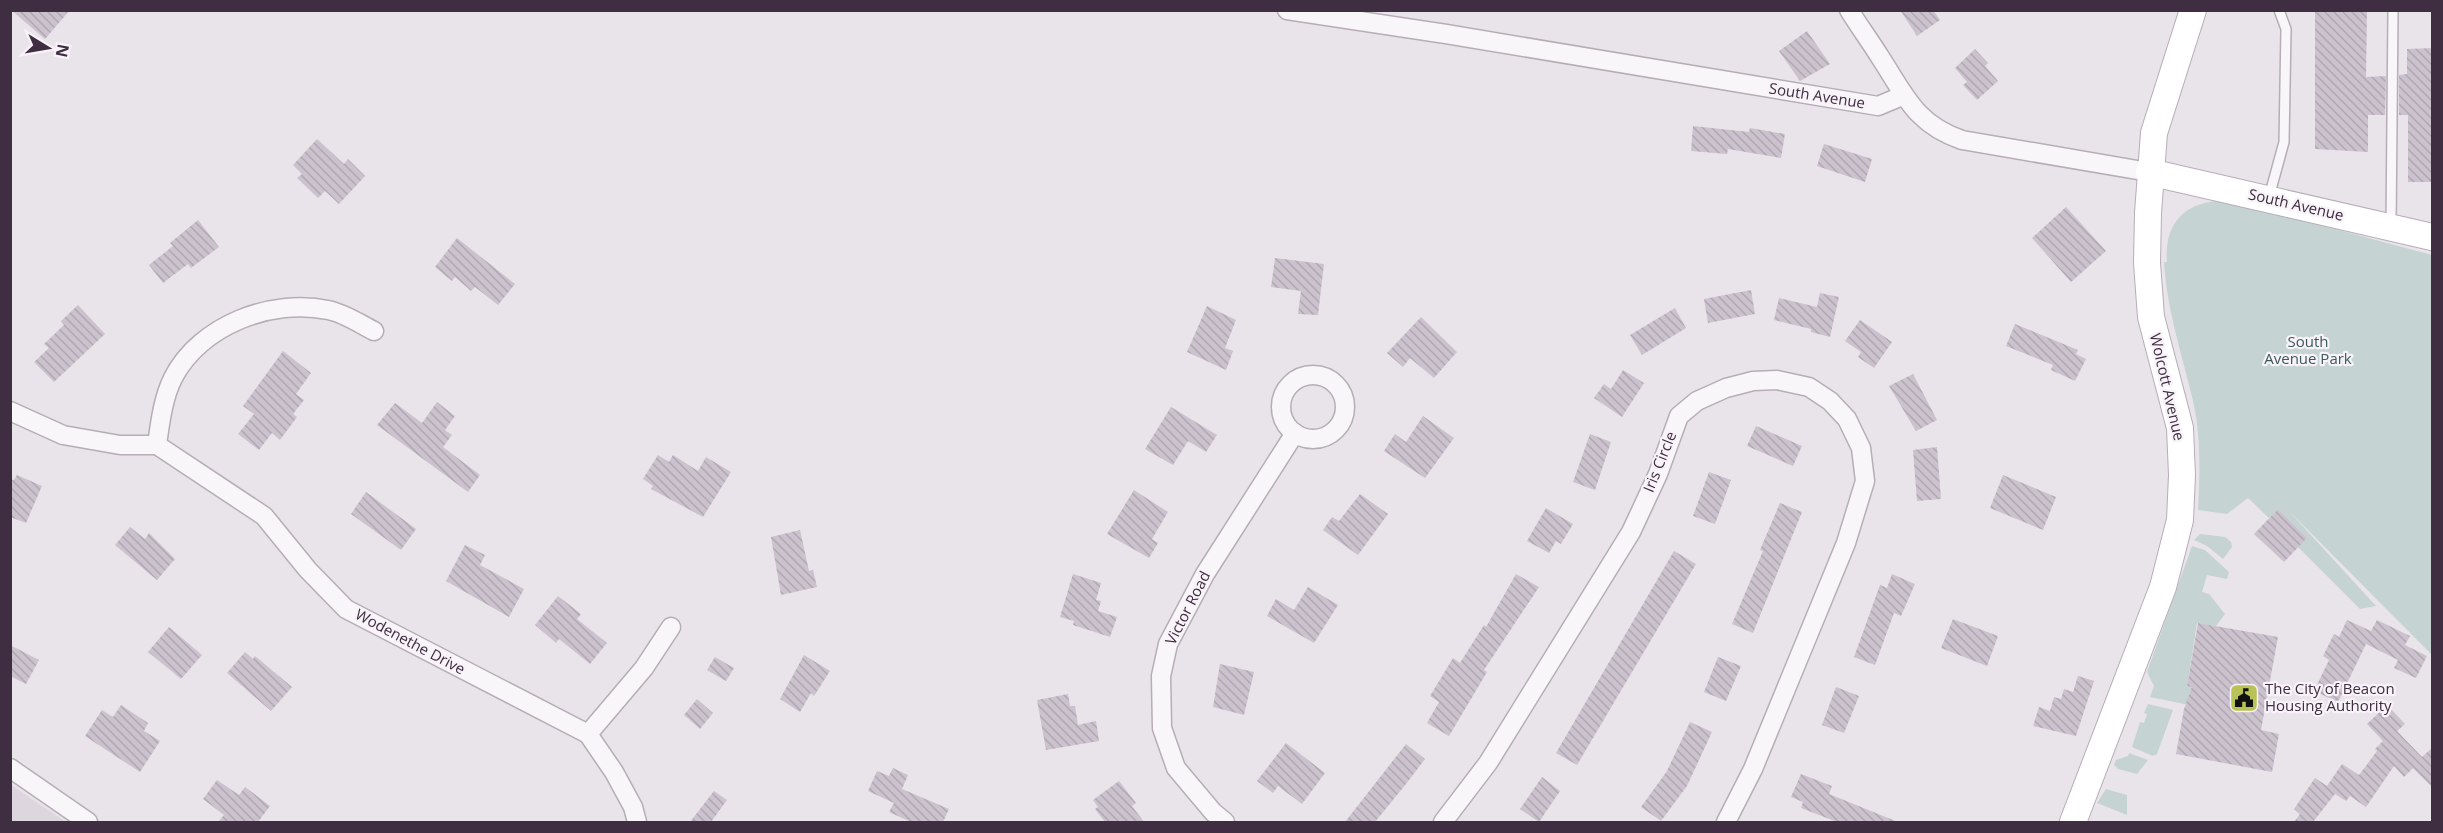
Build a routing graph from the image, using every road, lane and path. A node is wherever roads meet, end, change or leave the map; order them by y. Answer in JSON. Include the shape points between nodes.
{"nodes":[{"id":1,"x":1287,"y":10,"type":"edge"},
{"id":2,"x":1849,"y":10,"type":"edge"},
{"id":3,"x":2193,"y":10,"type":"edge"},
{"id":4,"x":2279,"y":10,"type":"edge"},
{"id":5,"x":2393,"y":10,"type":"edge"},
{"id":6,"x":1902,"y":96,"type":"junction"},
{"id":7,"x":2149,"y":172,"type":"junction"},
{"id":8,"x":2269,"y":198,"type":"junction"},
{"id":9,"x":2391,"y":227,"type":"junction"},
{"id":10,"x":2433,"y":237,"type":"edge"},
{"id":11,"x":374,"y":331,"type":"dead end"},
{"id":12,"x":10,"y":411,"type":"edge"},
{"id":13,"x":1295,"y":433,"type":"dead end"},
{"id":14,"x":157,"y":445,"type":"junction"},
{"id":15,"x":671,"y":627,"type":"dead end"},
{"id":16,"x":588,"y":734,"type":"junction"},
{"id":17,"x":10,"y":768,"type":"edge"},
{"id":18,"x":88,"y":822,"type":"edge"},
{"id":19,"x":637,"y":822,"type":"edge"},
{"id":20,"x":1225,"y":822,"type":"edge"},
{"id":21,"x":1443,"y":822,"type":"edge"},
{"id":22,"x":1726,"y":822,"type":"edge"},
{"id":23,"x":2073,"y":822,"type":"edge"}],
"edges":[{"from":1,"to":6,"type":"street","name":"South Avenue","via":[[1878,106]]},
{"from":2,"to":6,"type":"street"},
{"from":3,"to":7,"type":"main road","name":"Wolcott Avenue","via":[[2154,133]]},
{"from":4,"to":8,"type":"lane","via":[[2286,29],[2284,142]]},
{"from":5,"to":9,"type":"lane"},
{"from":6,"to":7,"type":"street","name":"South Avenue","via":[[1942,133],[1962,140]]},
{"from":7,"to":8,"type":"main road","name":"South Avenue"},
{"from":7,"to":23,"type":"main road","name":"Wolcott Avenue","via":[[2147,263],[2151,317],[2180,428],[2180,520],[2163,587]]},
{"from":8,"to":9,"type":"main road","name":"South Avenue"},
{"from":9,"to":10,"type":"main road","name":"South Avenue"},
{"from":11,"to":14,"type":"street","via":[[330,310],[297,306],[260,313],[213,333],[197,345],[173,378]]},
{"from":12,"to":14,"type":"street","via":[[63,435],[120,445]]},
{"from":13,"to":20,"type":"street","name":"Victor Road","via":[[1205,574],[1168,644],[1161,676],[1162,729],[1176,768]]},
{"from":14,"to":16,"type":"street","name":"Wodenethe Drive","via":[[264,516],[346,609]]},
{"from":15,"to":16,"type":"street","via":[[644,668]]},
{"from":16,"to":19,"type":"street","name":"Wodenethe Drive","via":[[614,772]]},
{"from":17,"to":18,"type":"street"},
{"from":21,"to":22,"type":"street","name":"Iris Circle","via":[[1488,763],[1630,532],[1658,474],[1679,416],[1697,401],[1726,388],[1777,380],[1809,387],[1847,419],[1861,448],[1865,481],[1846,543],[1757,758]]}]}
